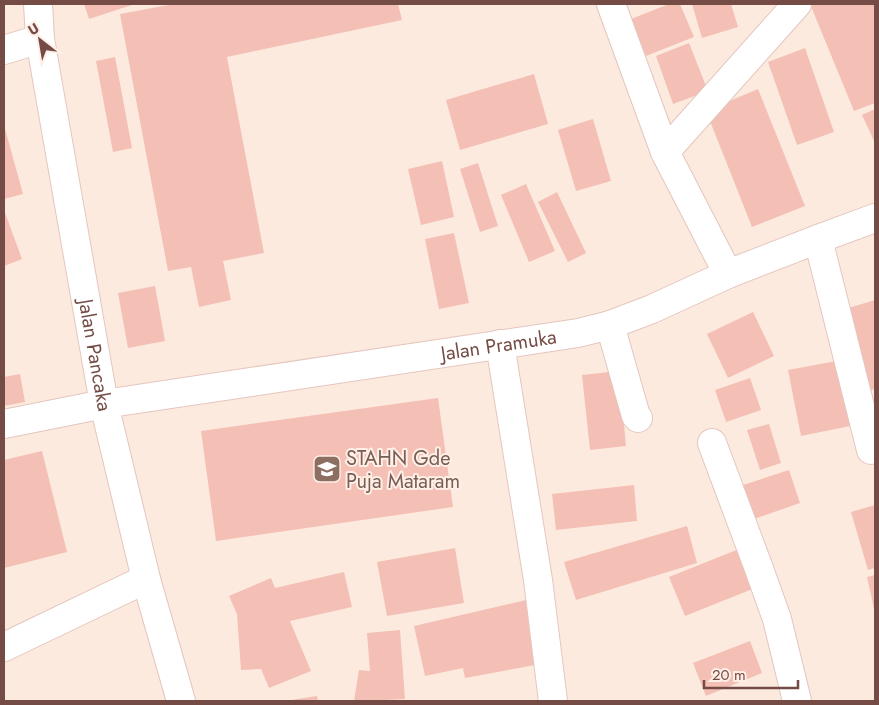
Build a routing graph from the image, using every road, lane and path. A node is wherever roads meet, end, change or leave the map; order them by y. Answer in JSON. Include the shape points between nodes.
{"nodes":[{"id":1,"x":38,"y":4,"type":"edge"},
{"id":2,"x":611,"y":4,"type":"edge"},
{"id":3,"x":798,"y":4,"type":"edge"},
{"id":4,"x":40,"y":39,"type":"junction"},
{"id":5,"x":4,"y":50,"type":"edge"},
{"id":6,"x":665,"y":152,"type":"junction"},
{"id":7,"x":875,"y":218,"type":"edge"},
{"id":8,"x":818,"y":238,"type":"junction"},
{"id":9,"x":728,"y":274,"type":"junction"},
{"id":10,"x":610,"y":325,"type":"junction"},
{"id":11,"x":500,"y":344,"type":"junction"},
{"id":12,"x":104,"y":404,"type":"junction"},
{"id":13,"x":638,"y":418,"type":"dead end"},
{"id":14,"x":4,"y":424,"type":"edge"},
{"id":15,"x":712,"y":443,"type":"dead end"},
{"id":16,"x":871,"y":450,"type":"dead end"},
{"id":17,"x":146,"y":579,"type":"junction"},
{"id":18,"x":4,"y":647,"type":"edge"},
{"id":19,"x":181,"y":701,"type":"edge"},
{"id":20,"x":553,"y":701,"type":"edge"},
{"id":21,"x":797,"y":701,"type":"edge"}],
"edges":[{"from":1,"to":4,"type":"street","name":"Jalan Pancaka"},
{"from":2,"to":6,"type":"street"},
{"from":3,"to":6,"type":"street"},
{"from":4,"to":5,"type":"street"},
{"from":4,"to":12,"type":"street","name":"Jalan Pancaka"},
{"from":6,"to":9,"type":"street"},
{"from":7,"to":8,"type":"street","name":"Jalan Pramuka"},
{"from":8,"to":9,"type":"street","name":"Jalan Pramuka"},
{"from":8,"to":16,"type":"street"},
{"from":9,"to":10,"type":"street","name":"Jalan Pramuka"},
{"from":10,"to":11,"type":"street","name":"Jalan Pramuka"},
{"from":10,"to":13,"type":"street"},
{"from":11,"to":12,"type":"street","name":"Jalan Pramuka"},
{"from":11,"to":20,"type":"street","via":[[538,580]]},
{"from":12,"to":14,"type":"street","name":"Jalan Pramuka"},
{"from":12,"to":17,"type":"street","name":"Jalan Pancaka"},
{"from":15,"to":21,"type":"street","via":[[777,619]]},
{"from":17,"to":18,"type":"street"},
{"from":17,"to":19,"type":"street","name":"Jalan Pancaka"}]}
